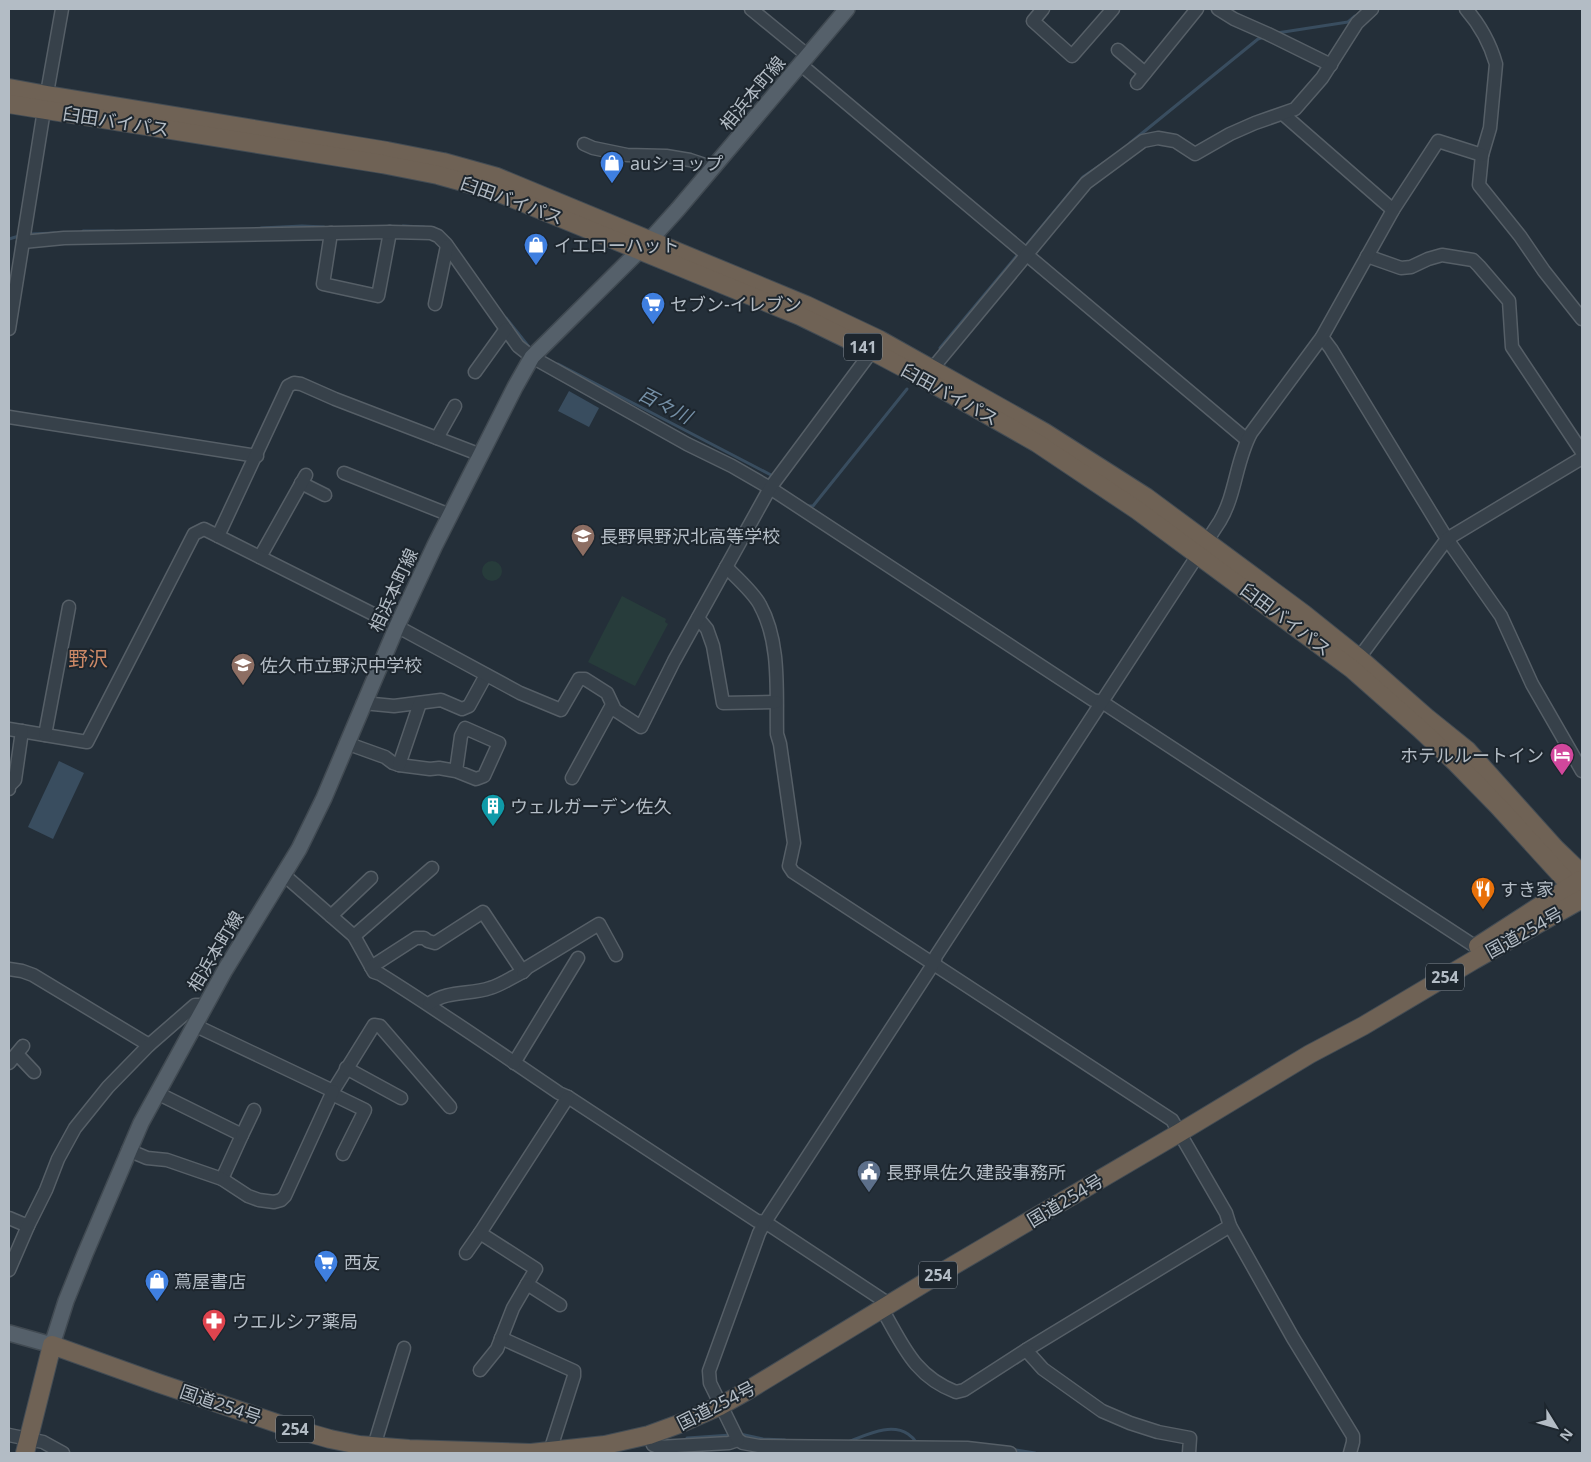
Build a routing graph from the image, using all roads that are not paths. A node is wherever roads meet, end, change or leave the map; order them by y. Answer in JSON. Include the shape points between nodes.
{"nodes":[{"id":1,"x":62,"y":9,"type":"edge"},
{"id":2,"x":751,"y":9,"type":"edge"},
{"id":3,"x":847,"y":9,"type":"edge"},
{"id":4,"x":1043,"y":9,"type":"edge"},
{"id":5,"x":1113,"y":9,"type":"edge"},
{"id":6,"x":1197,"y":9,"type":"edge"},
{"id":7,"x":1218,"y":9,"type":"edge"},
{"id":8,"x":1372,"y":9,"type":"edge"},
{"id":9,"x":1466,"y":9,"type":"edge"},
{"id":10,"x":1118,"y":50,"type":"dead end"},
{"id":11,"x":804,"y":60,"type":"junction"},
{"id":12,"x":1330,"y":65,"type":"junction"},
{"id":13,"x":9,"y":88,"type":"edge"},
{"id":14,"x":45,"y":103,"type":"junction"},
{"id":15,"x":9,"y":104,"type":"edge"},
{"id":16,"x":1283,"y":114,"type":"junction"},
{"id":17,"x":584,"y":144,"type":"dead end"},
{"id":18,"x":1482,"y":155,"type":"junction"},
{"id":19,"x":714,"y":168,"type":"junction"},
{"id":20,"x":1393,"y":210,"type":"junction"},
{"id":21,"x":390,"y":232,"type":"junction"},
{"id":22,"x":331,"y":233,"type":"junction"},
{"id":23,"x":23,"y":242,"type":"junction"},
{"id":24,"x":645,"y":245,"type":"junction"},
{"id":25,"x":447,"y":246,"type":"junction"},
{"id":26,"x":1026,"y":254,"type":"junction"},
{"id":27,"x":1367,"y":256,"type":"junction"},
{"id":28,"x":435,"y":304,"type":"dead end"},
{"id":29,"x":1582,"y":319,"type":"edge"},
{"id":30,"x":9,"y":329,"type":"edge"},
{"id":31,"x":506,"y":329,"type":"junction"},
{"id":32,"x":1322,"y":337,"type":"junction"},
{"id":33,"x":872,"y":351,"type":"junction"},
{"id":34,"x":532,"y":357,"type":"junction"},
{"id":35,"x":932,"y":369,"type":"junction"},
{"id":36,"x":475,"y":372,"type":"dead end"},
{"id":37,"x":455,"y":405,"type":"dead end"},
{"id":38,"x":9,"y":417,"type":"edge"},
{"id":39,"x":437,"y":438,"type":"junction"},
{"id":40,"x":1247,"y":440,"type":"junction"},
{"id":41,"x":1582,"y":452,"type":"edge"},
{"id":42,"x":481,"y":455,"type":"junction"},
{"id":43,"x":257,"y":456,"type":"junction"},
{"id":44,"x":1582,"y":458,"type":"edge"},
{"id":45,"x":344,"y":473,"type":"dead end"},
{"id":46,"x":770,"y":488,"type":"junction"},
{"id":47,"x":325,"y":495,"type":"dead end"},
{"id":48,"x":450,"y":515,"type":"junction"},
{"id":49,"x":218,"y":536,"type":"junction"},
{"id":50,"x":1447,"y":539,"type":"junction"},
{"id":51,"x":1202,"y":547,"type":"junction"},
{"id":52,"x":260,"y":557,"type":"junction"},
{"id":53,"x":726,"y":567,"type":"junction"},
{"id":54,"x":69,"y":608,"type":"dead end"},
{"id":55,"x":698,"y":618,"type":"junction"},
{"id":56,"x":397,"y":626,"type":"junction"},
{"id":57,"x":1359,"y":658,"type":"junction"},
{"id":58,"x":486,"y":675,"type":"junction"},
{"id":59,"x":776,"y":702,"type":"junction"},
{"id":60,"x":1102,"y":702,"type":"junction"},
{"id":61,"x":363,"y":703,"type":"junction"},
{"id":62,"x":420,"y":703,"type":"junction"},
{"id":63,"x":612,"y":705,"type":"junction"},
{"id":64,"x":9,"y":729,"type":"edge"},
{"id":65,"x":22,"y":731,"type":"junction"},
{"id":66,"x":46,"y":735,"type":"junction"},
{"id":67,"x":346,"y":743,"type":"junction"},
{"id":68,"x":399,"y":765,"type":"junction"},
{"id":69,"x":456,"y":771,"type":"dead end"},
{"id":70,"x":1582,"y":771,"type":"edge"},
{"id":71,"x":572,"y":778,"type":"dead end"},
{"id":72,"x":9,"y":789,"type":"edge"},
{"id":73,"x":432,"y":868,"type":"dead end"},
{"id":74,"x":284,"y":875,"type":"junction"},
{"id":75,"x":372,"y":878,"type":"dead end"},
{"id":76,"x":1578,"y":879,"type":"edge"},
{"id":77,"x":1582,"y":900,"type":"edge"},
{"id":78,"x":331,"y":916,"type":"junction"},
{"id":79,"x":354,"y":936,"type":"junction"},
{"id":80,"x":1476,"y":947,"type":"junction"},
{"id":81,"x":616,"y":956,"type":"dead end"},
{"id":82,"x":578,"y":958,"type":"dead end"},
{"id":83,"x":934,"y":963,"type":"junction"},
{"id":84,"x":371,"y":967,"type":"junction"},
{"id":85,"x":9,"y":969,"type":"edge"},
{"id":86,"x":523,"y":972,"type":"junction"},
{"id":87,"x":429,"y":1004,"type":"junction"},
{"id":88,"x":205,"y":1005,"type":"junction"},
{"id":89,"x":194,"y":1025,"type":"junction"},
{"id":90,"x":148,"y":1045,"type":"junction"},
{"id":91,"x":1310,"y":1054,"type":"junction"},
{"id":92,"x":16,"y":1055,"type":"edge"},
{"id":93,"x":514,"y":1063,"type":"junction"},
{"id":94,"x":346,"y":1068,"type":"junction"},
{"id":95,"x":34,"y":1072,"type":"dead end"},
{"id":96,"x":332,"y":1092,"type":"junction"},
{"id":97,"x":157,"y":1093,"type":"junction"},
{"id":98,"x":568,"y":1097,"type":"junction"},
{"id":99,"x":401,"y":1098,"type":"dead end"},
{"id":100,"x":450,"y":1107,"type":"dead end"},
{"id":101,"x":254,"y":1110,"type":"dead end"},
{"id":102,"x":1179,"y":1133,"type":"junction"},
{"id":103,"x":242,"y":1135,"type":"junction"},
{"id":104,"x":128,"y":1150,"type":"junction"},
{"id":105,"x":343,"y":1154,"type":"dead end"},
{"id":106,"x":222,"y":1179,"type":"junction"},
{"id":107,"x":9,"y":1218,"type":"edge"},
{"id":108,"x":765,"y":1222,"type":"junction"},
{"id":109,"x":28,"y":1226,"type":"junction"},
{"id":110,"x":1230,"y":1226,"type":"junction"},
{"id":111,"x":480,"y":1233,"type":"junction"},
{"id":112,"x":466,"y":1253,"type":"dead end"},
{"id":113,"x":10,"y":1266,"type":"edge"},
{"id":114,"x":527,"y":1284,"type":"junction"},
{"id":115,"x":560,"y":1306,"type":"dead end"},
{"id":116,"x":885,"y":1307,"type":"junction"},
{"id":117,"x":9,"y":1333,"type":"edge"},
{"id":118,"x":501,"y":1338,"type":"junction"},
{"id":119,"x":52,"y":1345,"type":"junction"},
{"id":120,"x":404,"y":1348,"type":"dead end"},
{"id":121,"x":1026,"y":1350,"type":"junction"},
{"id":122,"x":480,"y":1370,"type":"dead end"},
{"id":123,"x":720,"y":1406,"type":"junction"},
{"id":124,"x":9,"y":1435,"type":"edge"},
{"id":125,"x":649,"y":1435,"type":"junction"},
{"id":126,"x":738,"y":1440,"type":"junction"},
{"id":127,"x":27,"y":1446,"type":"edge"},
{"id":128,"x":374,"y":1446,"type":"junction"},
{"id":129,"x":710,"y":1448,"type":"edge"},
{"id":130,"x":353,"y":1449,"type":"edge"},
{"id":131,"x":554,"y":1452,"type":"edge"},
{"id":132,"x":63,"y":1453,"type":"edge"},
{"id":133,"x":1010,"y":1453,"type":"edge"},
{"id":134,"x":1189,"y":1453,"type":"edge"},
{"id":135,"x":1350,"y":1453,"type":"edge"}],
"edges":[{"from":1,"to":14,"type":"street"},
{"from":2,"to":11,"type":"street"},
{"from":3,"to":11,"type":"main road","name":"相浜本町線"},
{"from":4,"to":5,"type":"street","via":[[1033,21],[1072,56]]},
{"from":6,"to":10,"type":"street","via":[[1141,78]]},
{"from":7,"to":12,"type":"street"},
{"from":8,"to":12,"type":"street","via":[[1357,23]]},
{"from":9,"to":18,"type":"street","via":[[1479,25],[1496,64],[1490,128]]},
{"from":11,"to":19,"type":"main road","name":"相浜本町線"},
{"from":11,"to":26,"type":"street"},
{"from":12,"to":16,"type":"street","via":[[1310,94],[1295,109]]},
{"from":13,"to":14,"type":"highway","name":"臼田バイパス","number":"141"},
{"from":14,"to":15,"type":"highway","name":"臼田バイパス","number":"141"},
{"from":14,"to":23,"type":"street"},
{"from":14,"to":24,"type":"highway","name":"臼田バイパス","number":"141","via":[[438,175],[492,190]]},
{"from":16,"to":20,"type":"street"},
{"from":16,"to":26,"type":"street","via":[[1254,123],[1195,154],[1175,141],[1158,138],[1143,141],[1086,182]]},
{"from":17,"to":19,"type":"street","via":[[627,155],[690,160]]},
{"from":18,"to":20,"type":"street","via":[[1438,141]]},
{"from":18,"to":29,"type":"street","via":[[1482,190]]},
{"from":19,"to":24,"type":"main road","name":"相浜本町線"},
{"from":20,"to":27,"type":"street"},
{"from":21,"to":22,"type":"street"},
{"from":21,"to":22,"type":"street","via":[[378,296],[323,284]]},
{"from":21,"to":25,"type":"street","via":[[431,233]]},
{"from":22,"to":23,"type":"street","via":[[64,238]]},
{"from":23,"to":30,"type":"street"},
{"from":24,"to":33,"type":"highway","name":"臼田バイパス","number":"141"},
{"from":24,"to":34,"type":"main road","name":"相浜本町線"},
{"from":24,"to":35,"type":"highway","name":"臼田バイパス","number":"141","via":[[806,305]]},
{"from":25,"to":28,"type":"street"},
{"from":25,"to":31,"type":"street"},
{"from":26,"to":35,"type":"street"},
{"from":26,"to":40,"type":"street"},
{"from":27,"to":32,"type":"street"},
{"from":27,"to":41,"type":"street","via":[[1401,268],[1442,255],[1473,260],[1509,301],[1512,347]]},
{"from":31,"to":34,"type":"street","via":[[518,346]]},
{"from":31,"to":36,"type":"street"},
{"from":32,"to":40,"type":"street"},
{"from":32,"to":50,"type":"street"},
{"from":33,"to":46,"type":"street"},
{"from":33,"to":51,"type":"highway","name":"臼田バイパス","number":"141","via":[[1036,443],[1137,510]]},
{"from":34,"to":42,"type":"main road","name":"相浜本町線"},
{"from":34,"to":46,"type":"street"},
{"from":35,"to":51,"type":"highway","name":"臼田バイパス","number":"141","via":[[1044,432],[1146,497]]},
{"from":37,"to":39,"type":"street"},
{"from":38,"to":43,"type":"street"},
{"from":39,"to":42,"type":"street"},
{"from":39,"to":43,"type":"street","via":[[294,383],[288,386]]},
{"from":40,"to":51,"type":"street","via":[[1226,511]]},
{"from":42,"to":48,"type":"main road","name":"相浜本町線"},
{"from":43,"to":49,"type":"street"},
{"from":44,"to":50,"type":"street"},
{"from":45,"to":48,"type":"street"},
{"from":46,"to":53,"type":"street"},
{"from":46,"to":60,"type":"street","via":[[1093,700]]},
{"from":47,"to":52,"type":"street","via":[[304,479]]},
{"from":48,"to":56,"type":"main road","name":"相浜本町線"},
{"from":49,"to":52,"type":"street"},
{"from":49,"to":66,"type":"street","via":[[204,529],[194,534],[87,742]]},
{"from":50,"to":57,"type":"street"},
{"from":50,"to":70,"type":"street","via":[[1501,616],[1532,684]]},
{"from":51,"to":57,"type":"highway","name":"臼田バイパス","number":"141","via":[[1304,614]]},
{"from":51,"to":60,"type":"street"},
{"from":51,"to":76,"type":"highway","name":"臼田バイパス","number":"141","via":[[1420,729]]},
{"from":52,"to":56,"type":"street"},
{"from":53,"to":55,"type":"street"},
{"from":53,"to":59,"type":"street","via":[[759,603],[770,627]]},
{"from":54,"to":66,"type":"street"},
{"from":55,"to":59,"type":"street","via":[[708,629],[714,646],[723,703]]},
{"from":55,"to":63,"type":"street","via":[[642,727]]},
{"from":56,"to":58,"type":"street"},
{"from":56,"to":61,"type":"main road","name":"相浜本町線"},
{"from":57,"to":76,"type":"highway","name":"臼田バイパス","number":"141","via":[[1468,750],[1555,848]]},
{"from":58,"to":62,"type":"street","via":[[469,706],[462,709],[441,700]]},
{"from":58,"to":63,"type":"street","via":[[561,710],[579,679],[585,679],[607,693]]},
{"from":59,"to":83,"type":"street","via":[[776,734],[794,843],[789,866],[793,872]]},
{"from":60,"to":80,"type":"street"},
{"from":60,"to":83,"type":"street"},
{"from":61,"to":62,"type":"street","via":[[394,706]]},
{"from":61,"to":67,"type":"main road","name":"相浜本町線"},
{"from":62,"to":68,"type":"street"},
{"from":63,"to":71,"type":"street"},
{"from":64,"to":65,"type":"street"},
{"from":65,"to":66,"type":"street"},
{"from":65,"to":72,"type":"street","via":[[15,780]]},
{"from":67,"to":68,"type":"street"},
{"from":67,"to":74,"type":"main road","name":"相浜本町線","via":[[324,798]]},
{"from":68,"to":69,"type":"street"},
{"from":73,"to":79,"type":"street"},
{"from":74,"to":78,"type":"street"},
{"from":74,"to":88,"type":"main road","name":"相浜本町線"},
{"from":75,"to":78,"type":"street"},
{"from":76,"to":77,"type":"highway","name":"臼田バイパス","number":"141"},
{"from":76,"to":80,"type":"highway","name":"国道254号","number":"254"},
{"from":77,"to":91,"type":"highway","name":"国道254号","number":"254"},
{"from":78,"to":79,"type":"street"},
{"from":79,"to":84,"type":"street"},
{"from":80,"to":91,"type":"highway","name":"国道254号","number":"254"},
{"from":81,"to":86,"type":"street","via":[[599,924]]},
{"from":82,"to":93,"type":"street"},
{"from":83,"to":102,"type":"street","via":[[1172,1120]]},
{"from":83,"to":108,"type":"street"},
{"from":84,"to":86,"type":"street","via":[[416,938],[435,942],[483,912]]},
{"from":84,"to":87,"type":"street","via":[[374,972]]},
{"from":85,"to":90,"type":"street","via":[[33,975]]},
{"from":86,"to":87,"type":"street","via":[[492,988],[446,995]]},
{"from":87,"to":93,"type":"street"},
{"from":88,"to":89,"type":"main road","name":"相浜本町線"},
{"from":88,"to":90,"type":"street","via":[[194,1004]]},
{"from":89,"to":96,"type":"street"},
{"from":89,"to":97,"type":"main road","name":"相浜本町線"},
{"from":90,"to":109,"type":"street","via":[[75,1128]]},
{"from":91,"to":102,"type":"highway","name":"国道254号","number":"254"},
{"from":92,"to":95,"type":"street"},
{"from":93,"to":98,"type":"street"},
{"from":94,"to":96,"type":"street"},
{"from":94,"to":99,"type":"street"},
{"from":94,"to":100,"type":"street","via":[[374,1025],[380,1026]]},
{"from":96,"to":105,"type":"street","via":[[365,1110]]},
{"from":96,"to":106,"type":"street","via":[[281,1200],[258,1200]]},
{"from":97,"to":103,"type":"street"},
{"from":97,"to":104,"type":"main road","name":"相浜本町線"},
{"from":98,"to":108,"type":"street","via":[[757,1221]]},
{"from":98,"to":111,"type":"street"},
{"from":101,"to":103,"type":"street"},
{"from":102,"to":110,"type":"street","via":[[1226,1213]]},
{"from":102,"to":116,"type":"highway","name":"国道254号","number":"254"},
{"from":103,"to":106,"type":"street"},
{"from":104,"to":106,"type":"street"},
{"from":104,"to":119,"type":"main road","name":"相浜本町線","via":[[66,1301]]},
{"from":107,"to":109,"type":"street"},
{"from":108,"to":116,"type":"street"},
{"from":108,"to":123,"type":"street","via":[[709,1371],[710,1383]]},
{"from":109,"to":113,"type":"street"},
{"from":110,"to":121,"type":"street"},
{"from":110,"to":135,"type":"street","via":[[1353,1436]]},
{"from":111,"to":112,"type":"street"},
{"from":111,"to":114,"type":"street","via":[[536,1269]]},
{"from":114,"to":115,"type":"street"},
{"from":114,"to":118,"type":"street"},
{"from":116,"to":121,"type":"street","via":[[910,1358],[919,1369],[944,1388],[956,1392]]},
{"from":116,"to":123,"type":"highway","name":"国道254号","number":"254"},
{"from":117,"to":119,"type":"main road"},
{"from":118,"to":122,"type":"street","via":[[497,1349]]},
{"from":118,"to":131,"type":"street","via":[[574,1370]]},
{"from":119,"to":127,"type":"highway"},
{"from":119,"to":130,"type":"highway","name":"国道254号","number":"254"},
{"from":120,"to":128,"type":"street"},
{"from":121,"to":134,"type":"street","via":[[1043,1369],[1102,1411],[1158,1432],[1190,1438]]},
{"from":123,"to":125,"type":"highway","name":"国道254号","number":"254"},
{"from":123,"to":126,"type":"street"},
{"from":124,"to":127,"type":"street"},
{"from":125,"to":129,"type":"street","via":[[653,1445],[658,1447]]},
{"from":125,"to":131,"type":"highway","name":"国道254号","number":"254"},
{"from":126,"to":129,"type":"street"},
{"from":126,"to":133,"type":"street","via":[[759,1446],[967,1448]]},
{"from":127,"to":132,"type":"street","via":[[43,1442]]},
{"from":128,"to":130,"type":"highway","name":"国道254号","number":"254"},
{"from":128,"to":131,"type":"highway","name":"国道254号","number":"254","via":[[462,1452]]}]}
